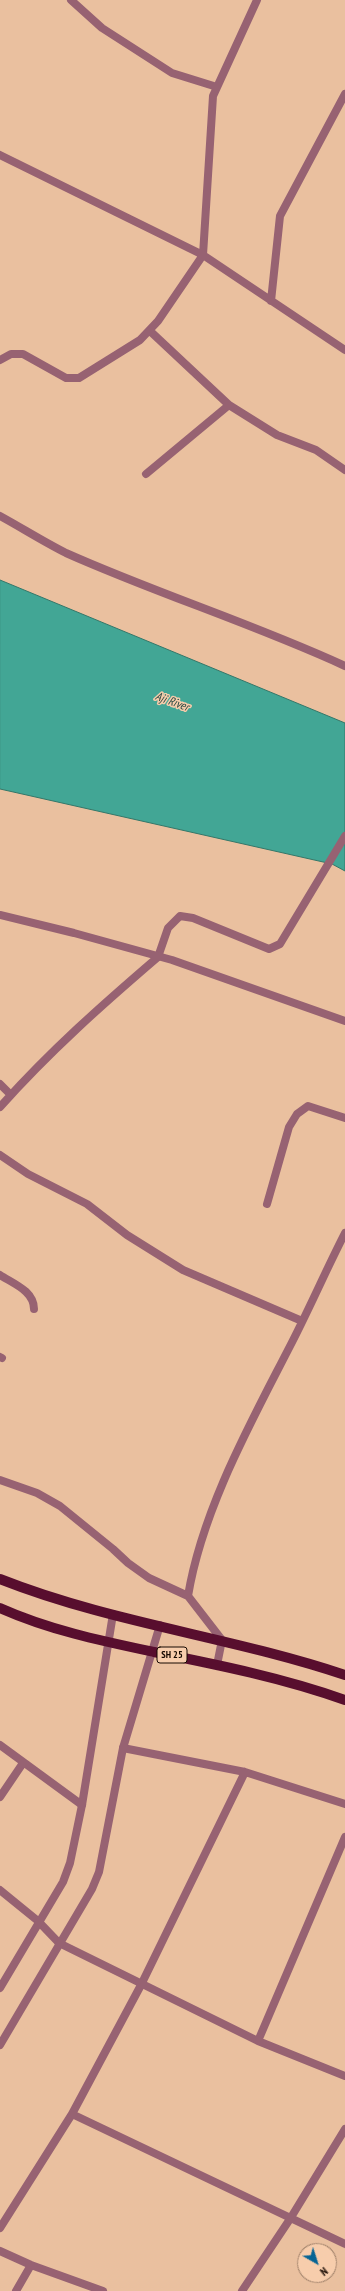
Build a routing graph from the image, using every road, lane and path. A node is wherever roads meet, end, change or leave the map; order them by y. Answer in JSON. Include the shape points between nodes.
{"nodes":[{"id":1,"x":70,"y":0,"type":"edge"},
{"id":2,"x":257,"y":0,"type":"edge"},
{"id":3,"x":217,"y":87,"type":"junction"},
{"id":4,"x":345,"y":94,"type":"edge"},
{"id":5,"x":0,"y":155,"type":"edge"},
{"id":6,"x":204,"y":255,"type":"junction"},
{"id":7,"x":271,"y":301,"type":"junction"},
{"id":8,"x":150,"y":331,"type":"junction"},
{"id":9,"x":345,"y":350,"type":"edge"},
{"id":10,"x":0,"y":360,"type":"edge"},
{"id":11,"x":229,"y":404,"type":"junction"},
{"id":12,"x":345,"y":470,"type":"edge"},
{"id":13,"x":146,"y":474,"type":"dead end"},
{"id":14,"x":0,"y":516,"type":"edge"},
{"id":15,"x":345,"y":666,"type":"edge"},
{"id":16,"x":345,"y":836,"type":"edge"},
{"id":17,"x":0,"y":915,"type":"edge"},
{"id":18,"x":158,"y":957,"type":"junction"},
{"id":19,"x":345,"y":1021,"type":"edge"},
{"id":20,"x":0,"y":1084,"type":"edge"},
{"id":21,"x":11,"y":1095,"type":"junction"},
{"id":22,"x":0,"y":1107,"type":"edge"},
{"id":23,"x":345,"y":1118,"type":"edge"},
{"id":24,"x":0,"y":1155,"type":"edge"},
{"id":25,"x":267,"y":1204,"type":"dead end"},
{"id":26,"x":345,"y":1233,"type":"edge"},
{"id":27,"x":0,"y":1275,"type":"edge"},
{"id":28,"x":34,"y":1309,"type":"dead end"},
{"id":29,"x":302,"y":1322,"type":"junction"},
{"id":30,"x":0,"y":1480,"type":"edge"},
{"id":31,"x":0,"y":1579,"type":"edge"},
{"id":32,"x":188,"y":1596,"type":"junction"},
{"id":33,"x":0,"y":1608,"type":"edge"},
{"id":34,"x":113,"y":1614,"type":"junction"},
{"id":35,"x":160,"y":1625,"type":"junction"},
{"id":36,"x":222,"y":1640,"type":"junction"},
{"id":37,"x":108,"y":1642,"type":"junction"},
{"id":38,"x":153,"y":1651,"type":"junction"},
{"id":39,"x":217,"y":1665,"type":"junction"},
{"id":40,"x":345,"y":1676,"type":"edge"},
{"id":41,"x":345,"y":1700,"type":"edge"},
{"id":42,"x":0,"y":1746,"type":"edge"},
{"id":43,"x":123,"y":1748,"type":"junction"},
{"id":44,"x":23,"y":1763,"type":"junction"},
{"id":45,"x":245,"y":1772,"type":"junction"},
{"id":46,"x":0,"y":1797,"type":"edge"},
{"id":47,"x":345,"y":1804,"type":"edge"},
{"id":48,"x":82,"y":1805,"type":"junction"},
{"id":49,"x":345,"y":1837,"type":"edge"},
{"id":50,"x":0,"y":1890,"type":"edge"},
{"id":51,"x":38,"y":1921,"type":"junction"},
{"id":52,"x":59,"y":1942,"type":"junction"},
{"id":53,"x":141,"y":1985,"type":"junction"},
{"id":54,"x":0,"y":1988,"type":"edge"},
{"id":55,"x":258,"y":2041,"type":"junction"},
{"id":56,"x":0,"y":2045,"type":"edge"},
{"id":57,"x":345,"y":2076,"type":"edge"},
{"id":58,"x":72,"y":2114,"type":"junction"},
{"id":59,"x":345,"y":2129,"type":"edge"},
{"id":60,"x":290,"y":2219,"type":"junction"},
{"id":61,"x":0,"y":2228,"type":"edge"},
{"id":62,"x":345,"y":2244,"type":"edge"},
{"id":63,"x":0,"y":2251,"type":"edge"},
{"id":64,"x":31,"y":2265,"type":"junction"},
{"id":65,"x":16,"y":2291,"type":"edge"},
{"id":66,"x":103,"y":2291,"type":"edge"},
{"id":67,"x":242,"y":2291,"type":"edge"}],
"edges":[{"from":1,"to":3,"type":"street","via":[[102,28],[172,73]]},
{"from":2,"to":3,"type":"street"},
{"from":3,"to":6,"type":"street","via":[[213,96]]},
{"from":4,"to":7,"type":"street","via":[[280,216]]},
{"from":5,"to":6,"type":"street"},
{"from":6,"to":7,"type":"street"},
{"from":6,"to":8,"type":"street"},
{"from":7,"to":9,"type":"street"},
{"from":8,"to":10,"type":"street","via":[[79,378],[66,378],[23,354],[11,354]]},
{"from":8,"to":11,"type":"street"},
{"from":11,"to":12,"type":"street","via":[[277,435],[316,450]]},
{"from":11,"to":13,"type":"street"},
{"from":14,"to":15,"type":"street","via":[[65,552],[221,617],[288,640]]},
{"from":16,"to":18,"type":"street","via":[[280,944],[269,949],[193,918],[180,916],[168,928]]},
{"from":17,"to":18,"type":"street"},
{"from":18,"to":19,"type":"street"},
{"from":18,"to":21,"type":"street","via":[[81,1023]]},
{"from":20,"to":21,"type":"street"},
{"from":21,"to":22,"type":"street"},
{"from":23,"to":25,"type":"street","via":[[308,1106],[297,1114],[289,1127]]},
{"from":24,"to":29,"type":"street","via":[[28,1174],[86,1204],[127,1235],[183,1270]]},
{"from":26,"to":29,"type":"street"},
{"from":27,"to":28,"type":"street","via":[[30,1294],[34,1301]]},
{"from":29,"to":32,"type":"street","via":[[242,1441],[193,1562]]},
{"from":30,"to":32,"type":"street","via":[[37,1493],[60,1506],[128,1564],[149,1578]]},
{"from":31,"to":34,"type":"main road","via":[[33,1592]]},
{"from":32,"to":36,"type":"street"},
{"from":33,"to":37,"type":"main road","number":"SH 25","via":[[40,1625]]},
{"from":34,"to":35,"type":"main road"},
{"from":34,"to":37,"type":"street"},
{"from":35,"to":36,"type":"main road"},
{"from":35,"to":38,"type":"street"},
{"from":36,"to":39,"type":"street"},
{"from":36,"to":40,"type":"main road","via":[[308,1663]]},
{"from":37,"to":38,"type":"main road","number":"SH 25"},
{"from":37,"to":48,"type":"street"},
{"from":38,"to":39,"type":"main road","number":"SH 25"},
{"from":38,"to":43,"type":"street"},
{"from":39,"to":41,"type":"main road","number":"SH 25","via":[[287,1681]]},
{"from":42,"to":44,"type":"street"},
{"from":43,"to":45,"type":"street"},
{"from":43,"to":52,"type":"street","via":[[99,1872]]},
{"from":44,"to":46,"type":"street"},
{"from":44,"to":48,"type":"street"},
{"from":45,"to":47,"type":"street"},
{"from":45,"to":53,"type":"street"},
{"from":48,"to":51,"type":"street","via":[[70,1863],[63,1882]]},
{"from":49,"to":55,"type":"street"},
{"from":50,"to":51,"type":"street"},
{"from":51,"to":52,"type":"street"},
{"from":51,"to":54,"type":"street"},
{"from":52,"to":53,"type":"street"},
{"from":52,"to":56,"type":"street"},
{"from":53,"to":55,"type":"street"},
{"from":53,"to":58,"type":"street"},
{"from":55,"to":57,"type":"street"},
{"from":58,"to":60,"type":"street"},
{"from":58,"to":61,"type":"street"},
{"from":59,"to":60,"type":"street"},
{"from":60,"to":62,"type":"street"},
{"from":60,"to":67,"type":"street"},
{"from":63,"to":64,"type":"street"},
{"from":64,"to":65,"type":"street"},
{"from":64,"to":66,"type":"street"}]}
